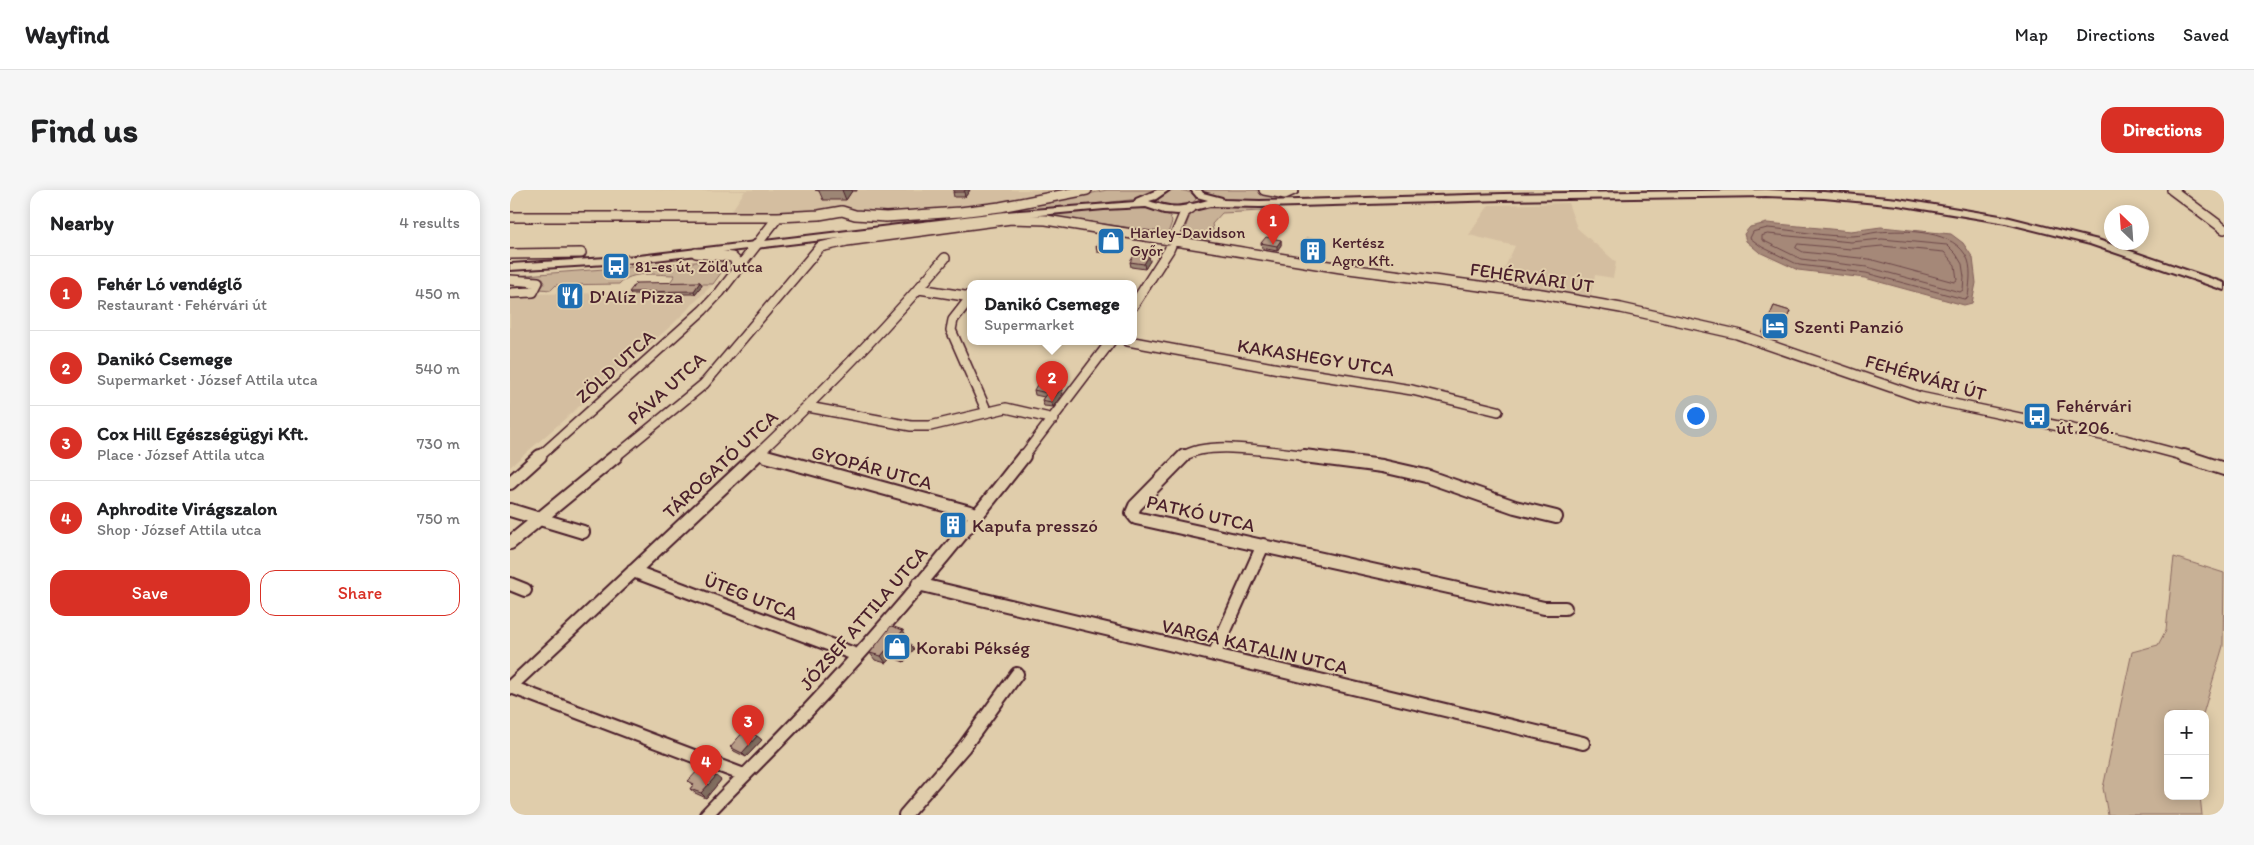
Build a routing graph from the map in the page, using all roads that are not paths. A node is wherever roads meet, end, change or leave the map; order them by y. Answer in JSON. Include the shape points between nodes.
{"nodes":[{"id":1,"x":1087,"y":190,"type":"edge"},
{"id":2,"x":1264,"y":190,"type":"edge"},
{"id":3,"x":1294,"y":190,"type":"edge"},
{"id":4,"x":2172,"y":190,"type":"edge"},
{"id":5,"x":1162,"y":191,"type":"edge"},
{"id":6,"x":1198,"y":192,"type":"edge"},
{"id":7,"x":1228,"y":203,"type":"junction"},
{"id":8,"x":1104,"y":206,"type":"junction"},
{"id":9,"x":1194,"y":207,"type":"junction"},
{"id":10,"x":1162,"y":209,"type":"junction"},
{"id":11,"x":510,"y":216,"type":"edge"},
{"id":12,"x":778,"y":217,"type":"junction"},
{"id":13,"x":1178,"y":228,"type":"junction"},
{"id":14,"x":2224,"y":229,"type":"edge"},
{"id":15,"x":766,"y":232,"type":"junction"},
{"id":16,"x":1173,"y":240,"type":"junction"},
{"id":17,"x":789,"y":242,"type":"junction"},
{"id":18,"x":755,"y":246,"type":"junction"},
{"id":19,"x":820,"y":247,"type":"joint"},
{"id":20,"x":581,"y":253,"type":"dead end"},
{"id":21,"x":694,"y":253,"type":"junction"},
{"id":22,"x":510,"y":254,"type":"edge"},
{"id":23,"x":945,"y":258,"type":"dead end"},
{"id":24,"x":510,"y":268,"type":"edge"},
{"id":25,"x":737,"y":271,"type":"junction"},
{"id":26,"x":510,"y":280,"type":"edge"},
{"id":27,"x":2224,"y":287,"type":"edge"},
{"id":28,"x":919,"y":289,"type":"junction"},
{"id":29,"x":512,"y":293,"type":"dead end"},
{"id":30,"x":967,"y":296,"type":"edge"},
{"id":31,"x":1137,"y":299,"type":"edge"},
{"id":32,"x":967,"y":302,"type":"edge"},
{"id":33,"x":1137,"y":343,"type":"edge"},
{"id":34,"x":1108,"y":345,"type":"edge"},
{"id":35,"x":808,"y":407,"type":"junction"},
{"id":36,"x":1498,"y":410,"type":"dead end"},
{"id":37,"x":987,"y":412,"type":"junction"},
{"id":38,"x":1054,"y":419,"type":"junction"},
{"id":39,"x":759,"y":454,"type":"junction"},
{"id":40,"x":2224,"y":469,"type":"edge"},
{"id":41,"x":510,"y":482,"type":"edge"},
{"id":42,"x":510,"y":510,"type":"edge"},
{"id":43,"x":977,"y":514,"type":"junction"},
{"id":44,"x":1556,"y":517,"type":"dead end"},
{"id":45,"x":540,"y":519,"type":"junction"},
{"id":46,"x":583,"y":532,"type":"dead end"},
{"id":47,"x":510,"y":543,"type":"edge"},
{"id":48,"x":1263,"y":544,"type":"junction"},
{"id":49,"x":633,"y":571,"type":"junction"},
{"id":50,"x":510,"y":584,"type":"edge"},
{"id":51,"x":918,"y":584,"type":"junction"},
{"id":52,"x":524,"y":590,"type":"dead end"},
{"id":53,"x":1565,"y":608,"type":"dead end"},
{"id":54,"x":857,"y":655,"type":"junction"},
{"id":55,"x":1214,"y":655,"type":"junction"},
{"id":56,"x":1017,"y":674,"type":"dead end"},
{"id":57,"x":510,"y":687,"type":"edge"},
{"id":58,"x":1583,"y":743,"type":"dead end"},
{"id":59,"x":744,"y":775,"type":"junction"},
{"id":60,"x":706,"y":815,"type":"edge"},
{"id":61,"x":905,"y":815,"type":"edge"}],
"edges":[{"from":1,"to":12,"type":"street","via":[[960,212],[886,217],[842,211],[819,216]]},
{"from":2,"to":3,"type":"street","via":[[1285,194]]},
{"from":4,"to":14,"type":"street"},
{"from":5,"to":8,"type":"main road","via":[[1142,200]]},
{"from":5,"to":10,"type":"main road","via":[[1155,202]]},
{"from":6,"to":7,"type":"main road"},
{"from":6,"to":9,"type":"main road","via":[[1201,198]]},
{"from":7,"to":9,"type":"main road"},
{"from":7,"to":27,"type":"main road","via":[[1715,192],[1861,198],[1967,212],[2045,230],[2147,259]]},
{"from":8,"to":10,"type":"main road","via":[[1148,204]]},
{"from":8,"to":17,"type":"main road"},
{"from":9,"to":10,"type":"main road","via":[[1178,211]]},
{"from":9,"to":13,"type":"street","via":[[1185,212]]},
{"from":10,"to":13,"type":"street","via":[[1172,214]]},
{"from":11,"to":12,"type":"street"},
{"from":12,"to":15,"type":"street","name":"ZÖLD UTCA"},
{"from":13,"to":16,"type":"street"},
{"from":15,"to":17,"type":"street","via":[[776,240]]},
{"from":15,"to":18,"type":"street","name":"ZÖLD UTCA"},
{"from":16,"to":19,"type":"street","name":"FEHÉRVÁRI ÚT","via":[[1046,220],[1011,219]]},
{"from":16,"to":31,"type":"street"},
{"from":16,"to":40,"type":"street","name":"FEHÉRVÁRI ÚT","via":[[1341,268],[1580,300],[1702,326],[1737,334],[1927,399],[2134,442]]},
{"from":17,"to":18,"type":"main road"},
{"from":18,"to":21,"type":"main road"},
{"from":18,"to":25,"type":"street","name":"ZÖLD UTCA"},
{"from":19,"to":45,"type":"street","name":"PÁVA UTCA","via":[[704,384]]},
{"from":20,"to":22,"type":"street"},
{"from":21,"to":24,"type":"main road"},
{"from":21,"to":25,"type":"street","via":[[732,257]]},
{"from":23,"to":28,"type":"street","name":"TÁROGATÓ UTCA"},
{"from":25,"to":41,"type":"street","name":"ZÖLD UTCA","via":[[703,310]]},
{"from":26,"to":29,"type":"street","via":[[538,282],[533,292]]},
{"from":28,"to":30,"type":"street"},
{"from":28,"to":35,"type":"street","name":"TÁROGATÓ UTCA"},
{"from":32,"to":37,"type":"street","via":[[953,320],[950,330]]},
{"from":33,"to":36,"type":"street","name":"KAKASHEGY UTCA","via":[[1412,390]]},
{"from":34,"to":38,"type":"street","name":"JÓZSEF ATTILA UTCA"},
{"from":35,"to":37,"type":"street","via":[[911,426],[930,426]]},
{"from":35,"to":39,"type":"street","name":"TÁROGATÓ UTCA"},
{"from":37,"to":38,"type":"street","via":[[1014,408]]},
{"from":38,"to":43,"type":"street","name":"JÓZSEF ATTILA UTCA"},
{"from":39,"to":43,"type":"street","name":"GYOPÁR UTCA"},
{"from":39,"to":49,"type":"street","name":"TÁROGATÓ UTCA"},
{"from":42,"to":45,"type":"street"},
{"from":43,"to":51,"type":"street","name":"JÓZSEF ATTILA UTCA"},
{"from":44,"to":48,"type":"street","name":"PATKÓ UTCA","via":[[1515,507],[1426,476],[1382,466],[1215,447],[1198,449],[1182,458],[1132,513],[1136,518]]},
{"from":45,"to":46,"type":"street"},
{"from":45,"to":47,"type":"street","name":"PÁVA UTCA"},
{"from":48,"to":53,"type":"street","name":"PATKÓ UTCA","via":[[1544,608]]},
{"from":48,"to":55,"type":"street"},
{"from":49,"to":54,"type":"street","name":"ÜTEG UTCA"},
{"from":49,"to":57,"type":"street","name":"TÁROGATÓ UTCA"},
{"from":50,"to":52,"type":"street"},
{"from":51,"to":54,"type":"street","name":"JÓZSEF ATTILA UTCA"},
{"from":51,"to":55,"type":"street","name":"VARGA KATALIN UTCA"},
{"from":54,"to":59,"type":"street","name":"JÓZSEF ATTILA UTCA"},
{"from":55,"to":58,"type":"street","name":"VARGA KATALIN UTCA"},
{"from":56,"to":61,"type":"street","via":[[980,729]]},
{"from":57,"to":59,"type":"street"},
{"from":59,"to":60,"type":"street","name":"JÓZSEF ATTILA UTCA"}]}
